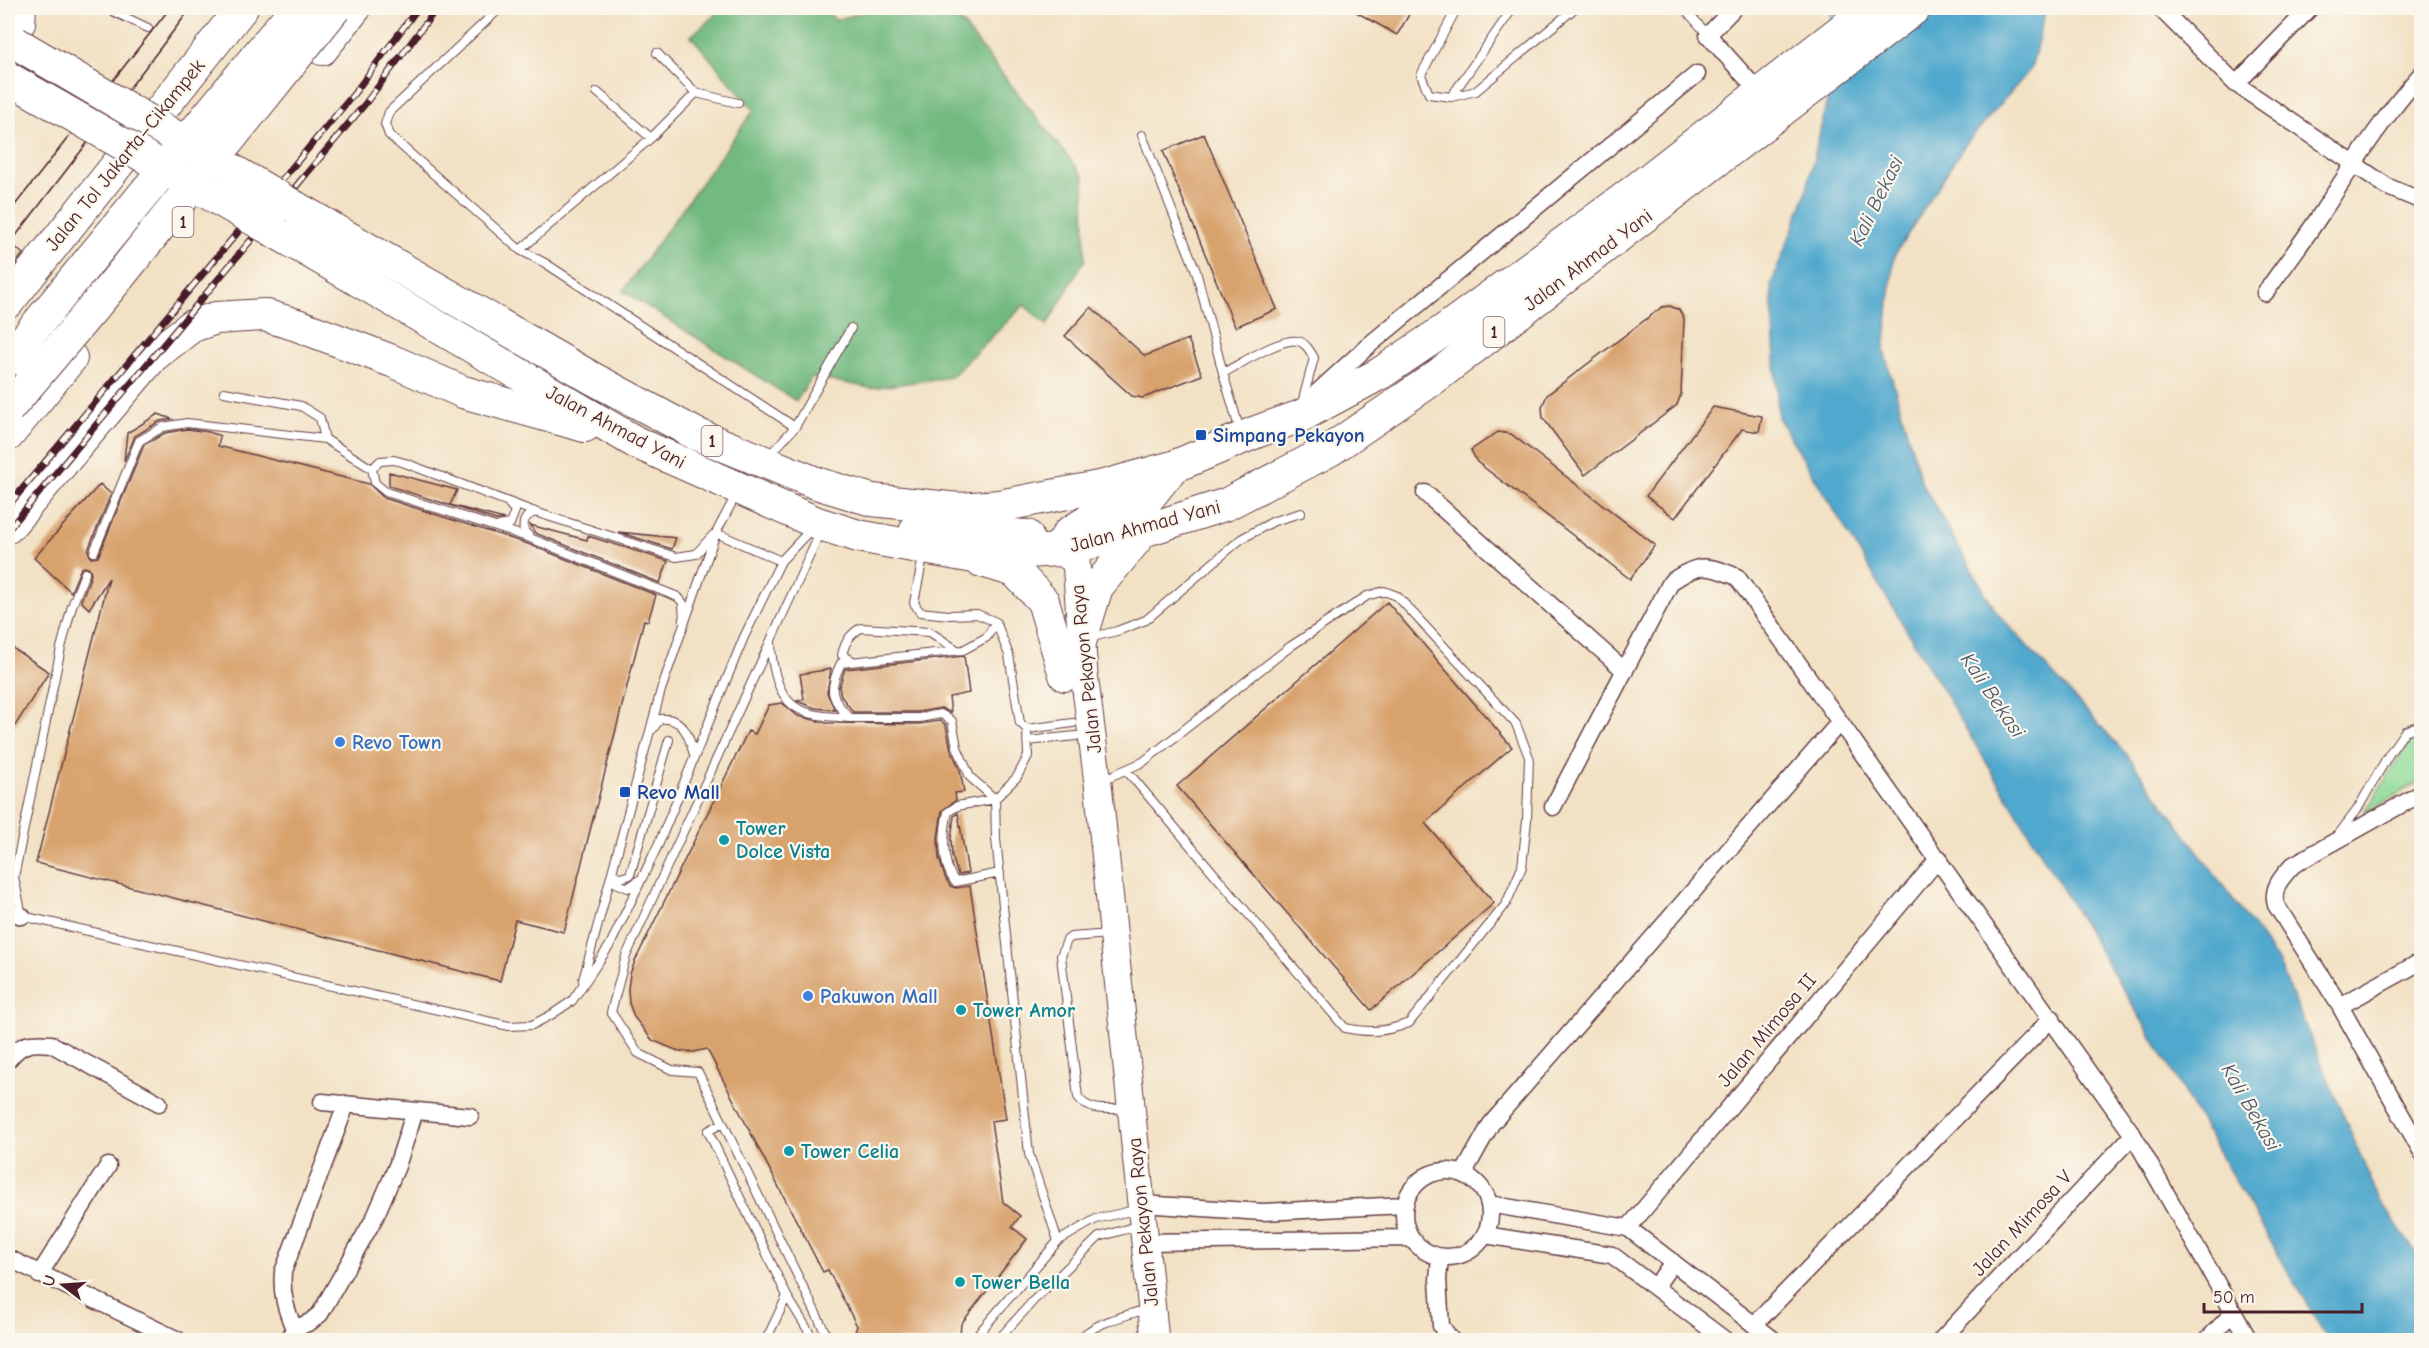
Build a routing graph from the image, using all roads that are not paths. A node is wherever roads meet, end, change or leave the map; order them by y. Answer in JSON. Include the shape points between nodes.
{"nodes":[{"id":1,"x":106,"y":8,"type":"edge"},
{"id":2,"x":242,"y":8,"type":"edge"},
{"id":3,"x":296,"y":8,"type":"edge"},
{"id":4,"x":335,"y":8,"type":"edge"},
{"id":5,"x":355,"y":8,"type":"edge"},
{"id":6,"x":500,"y":8,"type":"edge"},
{"id":7,"x":1457,"y":8,"type":"edge"},
{"id":8,"x":1513,"y":8,"type":"edge"},
{"id":9,"x":1575,"y":8,"type":"edge"},
{"id":10,"x":1684,"y":8,"type":"edge"},
{"id":11,"x":1734,"y":8,"type":"edge"},
{"id":12,"x":1839,"y":8,"type":"edge"},
{"id":13,"x":1870,"y":8,"type":"edge"},
{"id":14,"x":1915,"y":8,"type":"edge"},
{"id":15,"x":2160,"y":8,"type":"edge"},
{"id":16,"x":2310,"y":8,"type":"edge"},
{"id":17,"x":16,"y":28,"type":"edge"},
{"id":18,"x":148,"y":28,"type":"dead end"},
{"id":19,"x":1708,"y":35,"type":"junction"},
{"id":20,"x":657,"y":53,"type":"dead end"},
{"id":21,"x":1804,"y":63,"type":"junction"},
{"id":22,"x":2421,"y":73,"type":"edge"},
{"id":23,"x":1697,"y":74,"type":"dead end"},
{"id":24,"x":8,"y":78,"type":"edge"},
{"id":25,"x":1750,"y":82,"type":"junction"},
{"id":26,"x":2236,"y":84,"type":"junction"},
{"id":27,"x":597,"y":92,"type":"dead end"},
{"id":28,"x":696,"y":93,"type":"junction"},
{"id":29,"x":1451,"y":97,"type":"junction"},
{"id":30,"x":738,"y":103,"type":"dead end"},
{"id":31,"x":1142,"y":135,"type":"dead end"},
{"id":32,"x":651,"y":138,"type":"junction"},
{"id":33,"x":2354,"y":162,"type":"junction"},
{"id":34,"x":2421,"y":201,"type":"edge"},
{"id":35,"x":520,"y":250,"type":"junction"},
{"id":36,"x":2265,"y":293,"type":"dead end"},
{"id":37,"x":8,"y":302,"type":"edge"},
{"id":38,"x":851,"y":328,"type":"dead end"},
{"id":39,"x":8,"y":360,"type":"edge"},
{"id":40,"x":1223,"y":373,"type":"junction"},
{"id":41,"x":224,"y":392,"type":"dead end"},
{"id":42,"x":1300,"y":408,"type":"junction"},
{"id":43,"x":8,"y":409,"type":"edge"},
{"id":44,"x":795,"y":427,"type":"junction"},
{"id":45,"x":8,"y":435,"type":"edge"},
{"id":46,"x":1249,"y":435,"type":"junction"},
{"id":47,"x":325,"y":439,"type":"junction"},
{"id":48,"x":637,"y":443,"type":"junction"},
{"id":49,"x":763,"y":462,"type":"junction"},
{"id":50,"x":1173,"y":467,"type":"junction"},
{"id":51,"x":372,"y":469,"type":"junction"},
{"id":52,"x":739,"y":490,"type":"junction"},
{"id":53,"x":1425,"y":494,"type":"dead end"},
{"id":54,"x":504,"y":500,"type":"junction"},
{"id":55,"x":535,"y":512,"type":"junction"},
{"id":56,"x":1301,"y":513,"type":"dead end"},
{"id":57,"x":820,"y":524,"type":"junction"},
{"id":58,"x":490,"y":525,"type":"junction"},
{"id":59,"x":8,"y":527,"type":"edge"},
{"id":60,"x":1143,"y":531,"type":"junction"},
{"id":61,"x":716,"y":533,"type":"junction"},
{"id":62,"x":530,"y":538,"type":"junction"},
{"id":63,"x":925,"y":549,"type":"junction"},
{"id":64,"x":1058,"y":550,"type":"junction"},
{"id":65,"x":94,"y":552,"type":"dead end"},
{"id":66,"x":968,"y":556,"type":"junction"},
{"id":67,"x":781,"y":561,"type":"junction"},
{"id":68,"x":85,"y":573,"type":"dead end"},
{"id":69,"x":996,"y":622,"type":"junction"},
{"id":70,"x":684,"y":623,"type":"junction"},
{"id":71,"x":772,"y":638,"type":"junction"},
{"id":72,"x":1081,"y":639,"type":"junction"},
{"id":73,"x":957,"y":650,"type":"junction"},
{"id":74,"x":853,"y":661,"type":"junction"},
{"id":75,"x":1625,"y":671,"type":"junction"},
{"id":76,"x":1065,"y":675,"type":"junction"},
{"id":77,"x":850,"y":718,"type":"junction"},
{"id":78,"x":1839,"y":723,"type":"junction"},
{"id":79,"x":2421,"y":728,"type":"edge"},
{"id":80,"x":1027,"y":729,"type":"junction"},
{"id":81,"x":1074,"y":730,"type":"junction"},
{"id":82,"x":649,"y":737,"type":"junction"},
{"id":83,"x":669,"y":740,"type":"dead end"},
{"id":84,"x":1027,"y":741,"type":"junction"},
{"id":85,"x":694,"y":755,"type":"junction"},
{"id":86,"x":1127,"y":771,"type":"junction"},
{"id":87,"x":1098,"y":783,"type":"junction"},
{"id":88,"x":2421,"y":793,"type":"edge"},
{"id":89,"x":995,"y":799,"type":"junction"},
{"id":90,"x":1553,"y":807,"type":"dead end"},
{"id":91,"x":2331,"y":845,"type":"junction"},
{"id":92,"x":1939,"y":858,"type":"junction"},
{"id":93,"x":612,"y":873,"type":"junction"},
{"id":94,"x":1000,"y":873,"type":"junction"},
{"id":95,"x":644,"y":874,"type":"junction"},
{"id":96,"x":15,"y":913,"type":"edge"},
{"id":97,"x":1110,"y":934,"type":"junction"},
{"id":98,"x":2421,"y":961,"type":"edge"},
{"id":99,"x":582,"y":986,"type":"junction"},
{"id":100,"x":2340,"y":1006,"type":"junction"},
{"id":101,"x":2052,"y":1018,"type":"junction"},
{"id":102,"x":8,"y":1060,"type":"edge"},
{"id":103,"x":322,"y":1102,"type":"dead end"},
{"id":104,"x":159,"y":1103,"type":"dead end"},
{"id":105,"x":346,"y":1105,"type":"junction"},
{"id":106,"x":1130,"y":1106,"type":"junction"},
{"id":107,"x":415,"y":1111,"type":"junction"},
{"id":108,"x":470,"y":1116,"type":"dead end"},
{"id":109,"x":723,"y":1123,"type":"junction"},
{"id":110,"x":2133,"y":1135,"type":"junction"},
{"id":111,"x":2421,"y":1152,"type":"edge"},
{"id":112,"x":108,"y":1166,"type":"dead end"},
{"id":113,"x":1463,"y":1174,"type":"junction"},
{"id":114,"x":1489,"y":1204,"type":"junction"},
{"id":115,"x":1405,"y":1205,"type":"junction"},
{"id":116,"x":1143,"y":1219,"type":"junction"},
{"id":117,"x":1628,"y":1228,"type":"junction"},
{"id":118,"x":1485,"y":1235,"type":"junction"},
{"id":119,"x":1410,"y":1238,"type":"junction"},
{"id":120,"x":1058,"y":1241,"type":"junction"},
{"id":121,"x":8,"y":1258,"type":"edge"},
{"id":122,"x":1440,"y":1258,"type":"junction"},
{"id":123,"x":1673,"y":1262,"type":"junction"},
{"id":124,"x":39,"y":1275,"type":"junction"},
{"id":125,"x":1656,"y":1286,"type":"junction"},
{"id":126,"x":787,"y":1296,"type":"junction"},
{"id":127,"x":1152,"y":1308,"type":"junction"},
{"id":128,"x":2234,"y":1312,"type":"junction"},
{"id":129,"x":1754,"y":1325,"type":"junction"},
{"id":130,"x":292,"y":1335,"type":"edge"},
{"id":131,"x":178,"y":1341,"type":"edge"},
{"id":132,"x":766,"y":1341,"type":"edge"},
{"id":133,"x":814,"y":1341,"type":"edge"},
{"id":134,"x":829,"y":1341,"type":"edge"},
{"id":135,"x":973,"y":1341,"type":"edge"},
{"id":136,"x":998,"y":1341,"type":"edge"},
{"id":137,"x":1080,"y":1341,"type":"edge"},
{"id":138,"x":1155,"y":1341,"type":"edge"},
{"id":139,"x":1451,"y":1341,"type":"edge"},
{"id":140,"x":1725,"y":1341,"type":"edge"},
{"id":141,"x":1774,"y":1341,"type":"edge"},
{"id":142,"x":1941,"y":1341,"type":"edge"},
{"id":143,"x":2207,"y":1341,"type":"edge"},
{"id":144,"x":2249,"y":1341,"type":"edge"}],
"edges":[{"from":1,"to":18,"type":"lane"},
{"from":2,"to":37,"type":"highway","name":"Jalan Tol Jakarta–Cikampek"},
{"from":3,"to":39,"type":"highway","bridge":true},
{"from":4,"to":43,"type":"highway","number":"1","bridge":true},
{"from":5,"to":45,"type":"highway","number":"1"},
{"from":6,"to":35,"type":"lane","via":[[389,112],[385,124],[389,135]]},
{"from":7,"to":29,"type":"lane","via":[[1421,75],[1430,94]]},
{"from":8,"to":29,"type":"lane"},
{"from":9,"to":29,"type":"lane","via":[[1476,91]]},
{"from":10,"to":19,"type":"lane"},
{"from":11,"to":19,"type":"street"},
{"from":12,"to":21,"type":"highway"},
{"from":13,"to":21,"type":"highway","name":"Jalan Ahmad Yani","number":"1"},
{"from":14,"to":21,"type":"highway","name":"Jalan Ahmad Yani","number":"1"},
{"from":15,"to":26,"type":"street"},
{"from":16,"to":26,"type":"street"},
{"from":17,"to":49,"type":"highway","name":"Jalan Ahmad Yani","number":"1","bridge":true,"via":[[295,207],[602,384],[696,434]]},
{"from":19,"to":25,"type":"street"},
{"from":20,"to":28,"type":"lane"},
{"from":21,"to":25,"type":"highway"},
{"from":21,"to":46,"type":"highway","name":"Jalan Ahmad Yani","number":"1","via":[[1446,329],[1381,372],[1301,416]]},
{"from":21,"to":60,"type":"highway","name":"Jalan Ahmad Yani","number":"1","via":[[1432,379],[1330,450],[1227,504]]},
{"from":22,"to":33,"type":"street"},
{"from":23,"to":42,"type":"street","via":[[1368,346]]},
{"from":24,"to":48,"type":"highway","name":"Jalan Ahmad Yani","number":"1","bridge":true},
{"from":25,"to":42,"type":"highway","via":[[1639,174],[1450,318]]},
{"from":26,"to":33,"type":"street"},
{"from":27,"to":32,"type":"lane"},
{"from":28,"to":30,"type":"lane"},
{"from":28,"to":32,"type":"lane"},
{"from":31,"to":40,"type":"lane","via":[[1196,271]]},
{"from":32,"to":35,"type":"lane"},
{"from":33,"to":34,"type":"street","via":[[2388,187]]},
{"from":33,"to":36,"type":"street"},
{"from":35,"to":44,"type":"lane"},
{"from":38,"to":44,"type":"lane"},
{"from":40,"to":42,"type":"lane","via":[[1281,343],[1296,340],[1305,344],[1314,357]]},
{"from":40,"to":46,"type":"lane"},
{"from":41,"to":47,"type":"lane","via":[[301,406],[320,418]]},
{"from":42,"to":46,"type":"highway"},
{"from":44,"to":49,"type":"lane"},
{"from":46,"to":50,"type":"highway","name":"Jalan Ahmad Yani","number":"1"},
{"from":47,"to":51,"type":"lane"},
{"from":47,"to":65,"type":"lane","via":[[187,423],[162,427],[139,441]]},
{"from":48,"to":52,"type":"highway","name":"Jalan Ahmad Yani","number":"1"},
{"from":48,"to":59,"type":"highway","via":[[463,392],[392,361],[264,315],[216,318],[192,326],[153,356]]},
{"from":49,"to":50,"type":"highway","name":"Jalan Ahmad Yani","number":"1","via":[[872,500],[959,509],[1036,501]]},
{"from":49,"to":64,"type":"highway","via":[[871,520],[915,529],[1032,537]]},
{"from":50,"to":64,"type":"highway","via":[[1149,497],[1093,518],[1069,533]]},
{"from":51,"to":54,"type":"lane","via":[[380,461],[394,460]]},
{"from":51,"to":58,"type":"lane","via":[[375,483],[386,492]]},
{"from":52,"to":57,"type":"highway","name":"Jalan Ahmad Yani","number":"1"},
{"from":52,"to":61,"type":"lane"},
{"from":53,"to":75,"type":"street"},
{"from":54,"to":55,"type":"lane"},
{"from":54,"to":58,"type":"lane","via":[[515,511],[510,524]]},
{"from":55,"to":61,"type":"lane","via":[[676,557],[696,554]]},
{"from":55,"to":62,"type":"lane","via":[[524,520],[524,531]]},
{"from":56,"to":72,"type":"lane","via":[[1241,538],[1146,620]]},
{"from":57,"to":63,"type":"highway","name":"Jalan Ahmad Yani","number":"1"},
{"from":57,"to":67,"type":"lane"},
{"from":57,"to":71,"type":"lane"},
{"from":58,"to":62,"type":"lane"},
{"from":60,"to":64,"type":"highway","name":"Jalan Ahmad Yani","number":"1"},
{"from":60,"to":72,"type":"highway","via":[[1097,588]]},
{"from":61,"to":67,"type":"lane"},
{"from":61,"to":70,"type":"lane"},
{"from":62,"to":70,"type":"lane","via":[[678,597],[683,603]]},
{"from":63,"to":66,"type":"highway","name":"Jalan Ahmad Yani","number":"1"},
{"from":63,"to":69,"type":"lane","via":[[914,603],[920,612],[977,614]]},
{"from":64,"to":66,"type":"highway","name":"Jalan Ahmad Yani","number":"1"},
{"from":64,"to":72,"type":"main road","name":"Jalan Pekayon Raya","via":[[1076,561]]},
{"from":64,"to":76,"type":"main road","name":"Jalan Pekayon Raya"},
{"from":66,"to":76,"type":"highway","via":[[1015,572],[1043,601]]},
{"from":67,"to":85,"type":"lane"},
{"from":68,"to":96,"type":"lane","via":[[61,648],[14,877]]},
{"from":69,"to":73,"type":"lane","via":[[987,637]]},
{"from":69,"to":80,"type":"lane","via":[[1009,655],[1020,723]]},
{"from":70,"to":82,"type":"lane"},
{"from":71,"to":77,"type":"lane","via":[[772,666],[783,693],[794,706],[815,714]]},
{"from":71,"to":109,"type":"lane","via":[[626,956],[611,1012],[638,1053],[672,1070],[698,1072]]},
{"from":72,"to":87,"type":"main road","name":"Jalan Pekayon Raya"},
{"from":73,"to":74,"type":"lane"},
{"from":73,"to":74,"type":"lane","via":[[930,632],[861,628],[844,646],[842,655]]},
{"from":74,"to":77,"type":"lane","via":[[841,663],[832,693]]},
{"from":75,"to":78,"type":"street","via":[[1671,582],[1688,570],[1713,566],[1737,577]]},
{"from":75,"to":90,"type":"street"},
{"from":76,"to":81,"type":"main road","name":"Jalan Pekayon Raya"},
{"from":77,"to":89,"type":"lane","via":[[919,718],[941,714],[952,721],[957,747],[970,777]]},
{"from":78,"to":92,"type":"street"},
{"from":78,"to":113,"type":"street","via":[[1491,1124]]},
{"from":79,"to":91,"type":"lane","via":[[2405,731]]},
{"from":80,"to":81,"type":"lane"},
{"from":80,"to":84,"type":"lane"},
{"from":81,"to":84,"type":"lane"},
{"from":81,"to":97,"type":"main road","name":"Jalan Pekayon Raya"},
{"from":82,"to":85,"type":"lane","via":[[660,719],[678,722],[688,732]]},
{"from":82,"to":93,"type":"lane"},
{"from":83,"to":93,"type":"lane","via":[[630,875],[621,878]]},
{"from":84,"to":89,"type":"lane","via":[[1028,756],[1017,777]]},
{"from":85,"to":95,"type":"lane"},
{"from":86,"to":86,"type":"lane","via":[[1291,646],[1367,596],[1384,591],[1397,596],[1516,724],[1528,757],[1522,867],[1506,904],[1409,1023],[1388,1031],[1366,1033],[1345,1028]]},
{"from":86,"to":87,"type":"lane"},
{"from":87,"to":106,"type":"main road","name":"Jalan Pekayon Raya"},
{"from":88,"to":91,"type":"street"},
{"from":89,"to":94,"type":"lane"},
{"from":89,"to":94,"type":"lane","via":[[957,806],[948,812],[945,846],[949,874],[955,882]]},
{"from":91,"to":100,"type":"street","via":[[2293,865],[2273,897]]},
{"from":92,"to":101,"type":"street"},
{"from":92,"to":117,"type":"street","name":"Jalan Mimosa II"},
{"from":93,"to":95,"type":"lane","via":[[616,883],[628,888]]},
{"from":93,"to":99,"type":"lane"},
{"from":94,"to":120,"type":"lane","via":[[1029,1154]]},
{"from":95,"to":99,"type":"lane","via":[[610,945]]},
{"from":96,"to":99,"type":"lane","via":[[509,1026],[532,1025],[552,1016],[572,1001]]},
{"from":97,"to":106,"type":"main road","name":"Jalan Pekayon Raya"},
{"from":97,"to":106,"type":"lane","via":[[1071,937],[1060,956],[1078,1097],[1092,1108]]},
{"from":98,"to":100,"type":"street"},
{"from":100,"to":111,"type":"street"},
{"from":101,"to":110,"type":"street"},
{"from":101,"to":129,"type":"street"},
{"from":102,"to":104,"type":"street","via":[[17,1048],[51,1044]]},
{"from":103,"to":105,"type":"street"},
{"from":105,"to":107,"type":"street"},
{"from":105,"to":130,"type":"street","via":[[283,1272],[281,1288]]},
{"from":106,"to":116,"type":"main road","name":"Jalan Pekayon Raya"},
{"from":107,"to":108,"type":"street"},
{"from":107,"to":130,"type":"street","via":[[375,1217],[320,1314]]},
{"from":109,"to":126,"type":"lane","via":[[708,1131]]},
{"from":109,"to":134,"type":"lane"},
{"from":110,"to":128,"type":"street"},
{"from":110,"to":142,"type":"street","name":"Jalan Mimosa V"},
{"from":112,"to":124,"type":"street"},
{"from":113,"to":114,"type":"street","via":[[1484,1191]]},
{"from":113,"to":115,"type":"street","via":[[1445,1171],[1427,1176],[1413,1188]]},
{"from":114,"to":117,"type":"street"},
{"from":114,"to":118,"type":"street","via":[[1490,1220]]},
{"from":115,"to":116,"type":"street"},
{"from":115,"to":119,"type":"street","via":[[1404,1222]]},
{"from":116,"to":119,"type":"street"},
{"from":116,"to":120,"type":"lane","via":[[1096,1219]]},
{"from":116,"to":127,"type":"main road","name":"Jalan Pekayon Raya"},
{"from":116,"to":136,"type":"lane","via":[[1100,1237],[1034,1300]]},
{"from":117,"to":123,"type":"street"},
{"from":118,"to":122,"type":"street","via":[[1474,1249],[1458,1257]]},
{"from":118,"to":125,"type":"street","via":[[1612,1255]]},
{"from":119,"to":122,"type":"street","via":[[1423,1251]]},
{"from":120,"to":135,"type":"lane"},
{"from":121,"to":124,"type":"street"},
{"from":122,"to":139,"type":"street","via":[[1442,1326]]},
{"from":123,"to":125,"type":"street"},
{"from":123,"to":129,"type":"street"},
{"from":124,"to":131,"type":"street"},
{"from":125,"to":140,"type":"street"},
{"from":126,"to":132,"type":"lane"},
{"from":126,"to":133,"type":"lane"},
{"from":127,"to":137,"type":"lane","via":[[1097,1327]]},
{"from":127,"to":138,"type":"main road","name":"Jalan Pekayon Raya"},
{"from":128,"to":143,"type":"street"},
{"from":128,"to":144,"type":"street"},
{"from":129,"to":141,"type":"street"}]}
